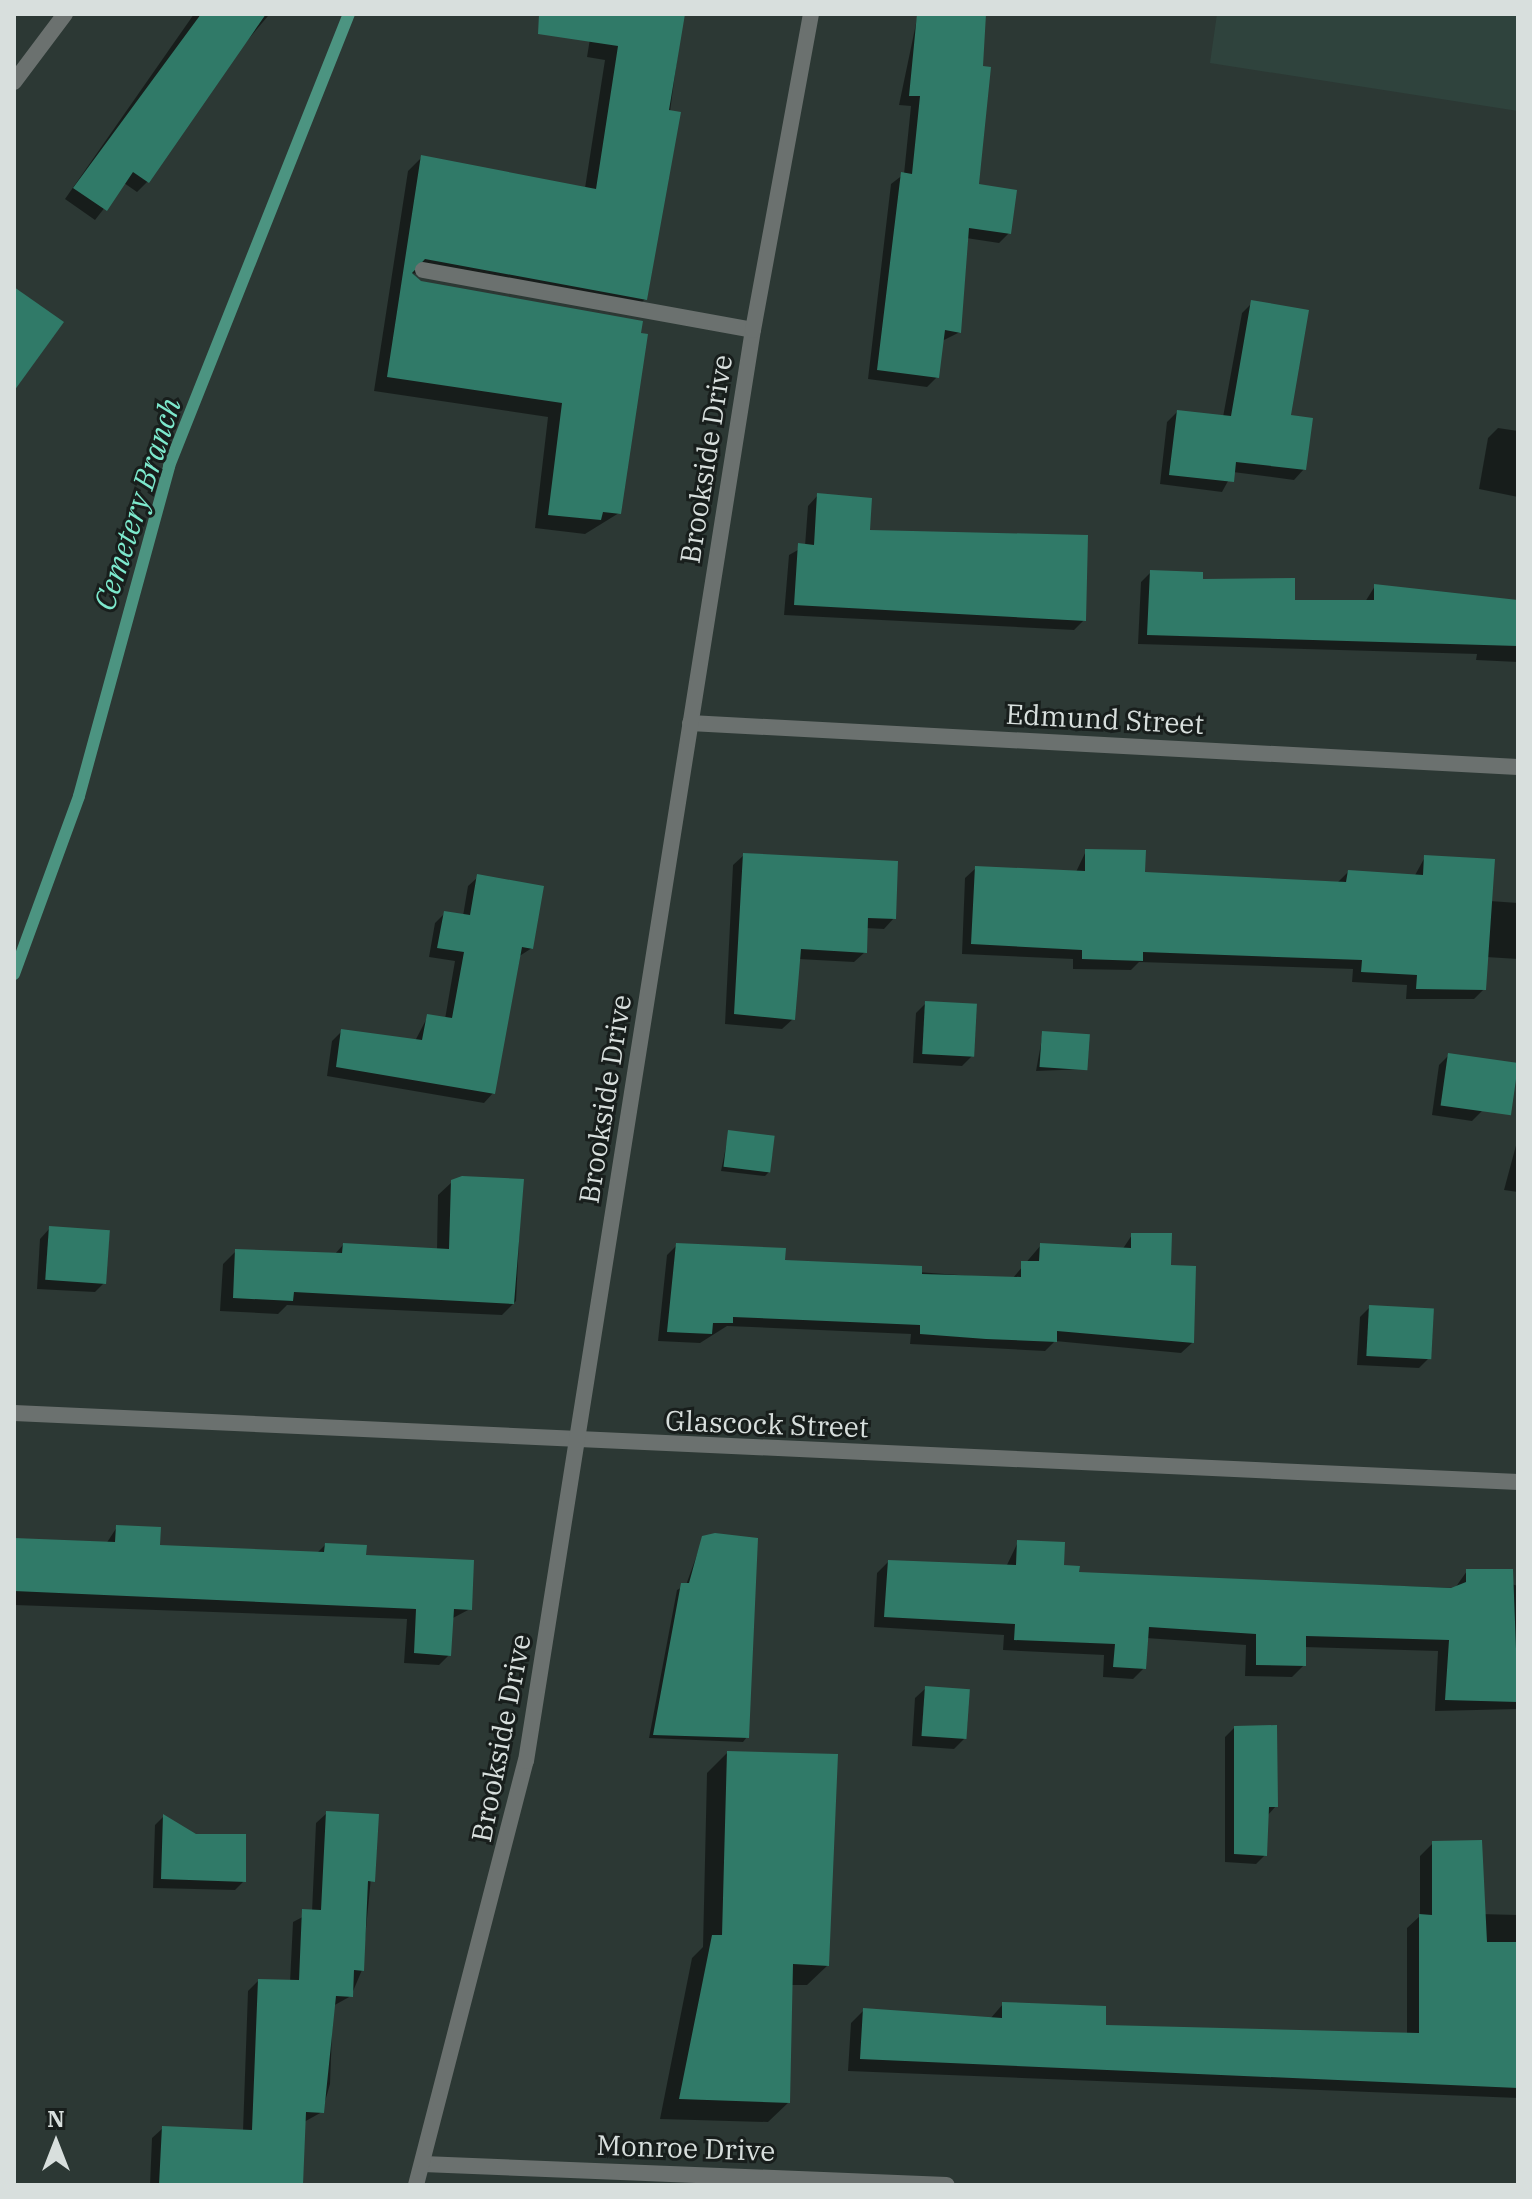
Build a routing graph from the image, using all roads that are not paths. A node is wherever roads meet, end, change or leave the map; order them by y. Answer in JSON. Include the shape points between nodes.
{"nodes":[{"id":1,"x":65,"y":14,"type":"edge"},
{"id":2,"x":811,"y":14,"type":"edge"},
{"id":3,"x":14,"y":82,"type":"edge"},
{"id":4,"x":423,"y":270,"type":"dead end"},
{"id":5,"x":753,"y":330,"type":"junction"},
{"id":6,"x":690,"y":723,"type":"junction"},
{"id":7,"x":1518,"y":767,"type":"edge"},
{"id":8,"x":14,"y":1413,"type":"edge"},
{"id":9,"x":579,"y":1440,"type":"junction"},
{"id":10,"x":1518,"y":1482,"type":"edge"},
{"id":11,"x":423,"y":2164,"type":"junction"},
{"id":12,"x":416,"y":2185,"type":"edge"},
{"id":13,"x":947,"y":2185,"type":"edge"}],
"edges":[{"from":1,"to":3,"type":"street"},
{"from":2,"to":5,"type":"street","name":"Brookside Drive"},
{"from":4,"to":5,"type":"street"},
{"from":5,"to":6,"type":"street","name":"Brookside Drive"},
{"from":6,"to":7,"type":"street","name":"Edmund Street"},
{"from":6,"to":9,"type":"street","name":"Brookside Drive"},
{"from":8,"to":9,"type":"street","name":"Glascock Street"},
{"from":9,"to":10,"type":"street","name":"Glascock Street"},
{"from":9,"to":11,"type":"street","name":"Brookside Drive","via":[[526,1761]]},
{"from":11,"to":12,"type":"street","name":"Brookside Drive"},
{"from":11,"to":13,"type":"street","name":"Monroe Drive"}]}
